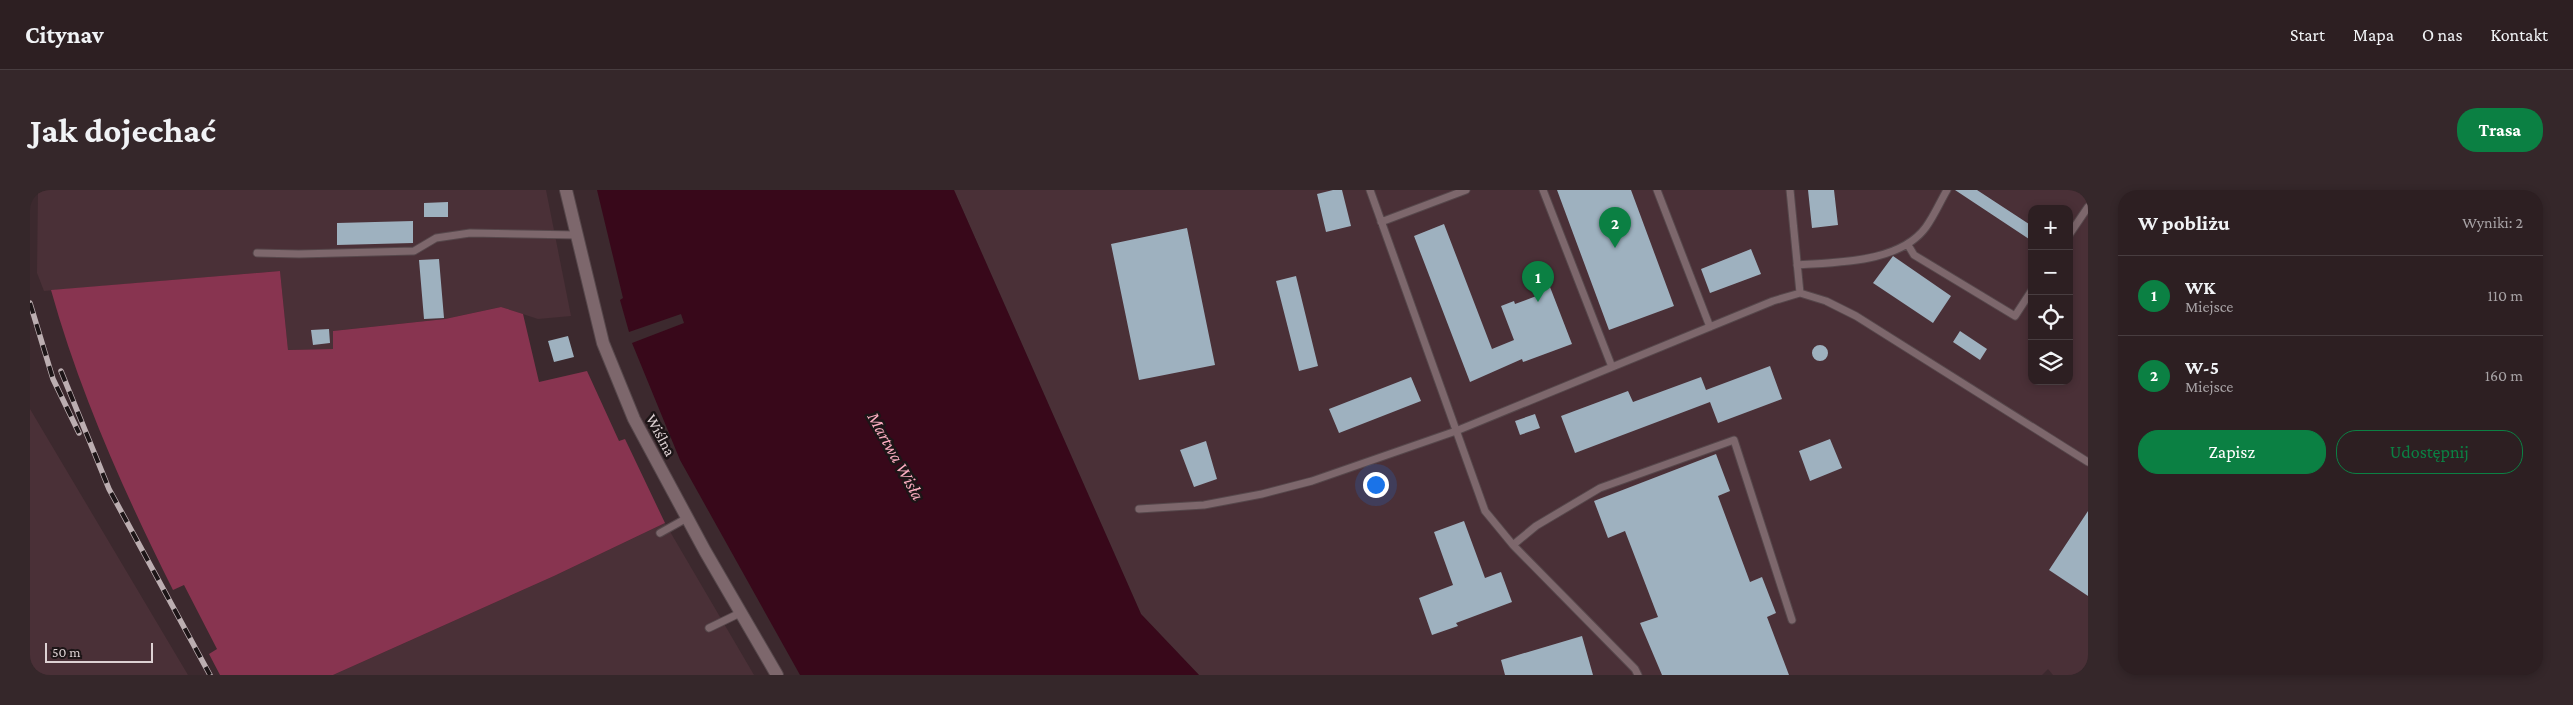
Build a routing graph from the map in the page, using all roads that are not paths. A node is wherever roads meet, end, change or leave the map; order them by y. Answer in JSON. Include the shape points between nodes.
{"nodes":[{"id":1,"x":566,"y":190,"type":"edge"},
{"id":2,"x":1370,"y":190,"type":"edge"},
{"id":3,"x":1466,"y":190,"type":"edge"},
{"id":4,"x":1543,"y":190,"type":"edge"},
{"id":5,"x":1657,"y":190,"type":"edge"},
{"id":6,"x":1790,"y":190,"type":"edge"},
{"id":7,"x":1947,"y":190,"type":"edge"},
{"id":8,"x":2088,"y":207,"type":"edge"},
{"id":9,"x":1381,"y":222,"type":"junction"},
{"id":10,"x":2073,"y":229,"type":"edge"},
{"id":11,"x":577,"y":235,"type":"junction"},
{"id":12,"x":1908,"y":245,"type":"junction"},
{"id":13,"x":257,"y":253,"type":"dead end"},
{"id":14,"x":1797,"y":265,"type":"junction"},
{"id":15,"x":1800,"y":293,"type":"junction"},
{"id":16,"x":2029,"y":295,"type":"edge"},
{"id":17,"x":1710,"y":327,"type":"junction"},
{"id":18,"x":1612,"y":367,"type":"junction"},
{"id":19,"x":1456,"y":431,"type":"junction"},
{"id":20,"x":2088,"y":462,"type":"edge"},
{"id":21,"x":1139,"y":509,"type":"dead end"},
{"id":22,"x":687,"y":518,"type":"junction"},
{"id":23,"x":660,"y":533,"type":"dead end"},
{"id":24,"x":1513,"y":544,"type":"junction"},
{"id":25,"x":740,"y":612,"type":"junction"},
{"id":26,"x":1792,"y":620,"type":"dead end"},
{"id":27,"x":709,"y":628,"type":"dead end"},
{"id":28,"x":777,"y":675,"type":"edge"},
{"id":29,"x":1638,"y":675,"type":"edge"}],
"edges":[{"from":1,"to":11,"type":"street","name":"Wiślna"},
{"from":2,"to":9,"type":"lane"},
{"from":3,"to":9,"type":"lane"},
{"from":4,"to":18,"type":"lane"},
{"from":5,"to":17,"type":"lane"},
{"from":6,"to":14,"type":"lane"},
{"from":7,"to":12,"type":"lane","via":[[1926,228]]},
{"from":8,"to":10,"type":"lane"},
{"from":9,"to":19,"type":"lane"},
{"from":11,"to":13,"type":"lane","via":[[470,233],[436,238],[414,251]]},
{"from":11,"to":22,"type":"street","name":"Wiślna","via":[[609,358],[634,419]]},
{"from":12,"to":14,"type":"lane","via":[[1859,261]]},
{"from":12,"to":16,"type":"lane","via":[[1914,255],[2014,316]]},
{"from":14,"to":15,"type":"lane"},
{"from":15,"to":17,"type":"lane","via":[[1773,300]]},
{"from":15,"to":20,"type":"lane","via":[[1856,316]]},
{"from":17,"to":18,"type":"lane"},
{"from":18,"to":19,"type":"lane"},
{"from":19,"to":21,"type":"lane","via":[[1312,481],[1262,494],[1204,505]]},
{"from":19,"to":24,"type":"lane","via":[[1485,511]]},
{"from":22,"to":23,"type":"lane"},
{"from":22,"to":25,"type":"street","name":"Wiślna"},
{"from":24,"to":26,"type":"lane","via":[[1536,526],[1600,488],[1734,440]]},
{"from":24,"to":29,"type":"lane"},
{"from":25,"to":27,"type":"lane"},
{"from":25,"to":28,"type":"street","name":"Wiślna"}]}
